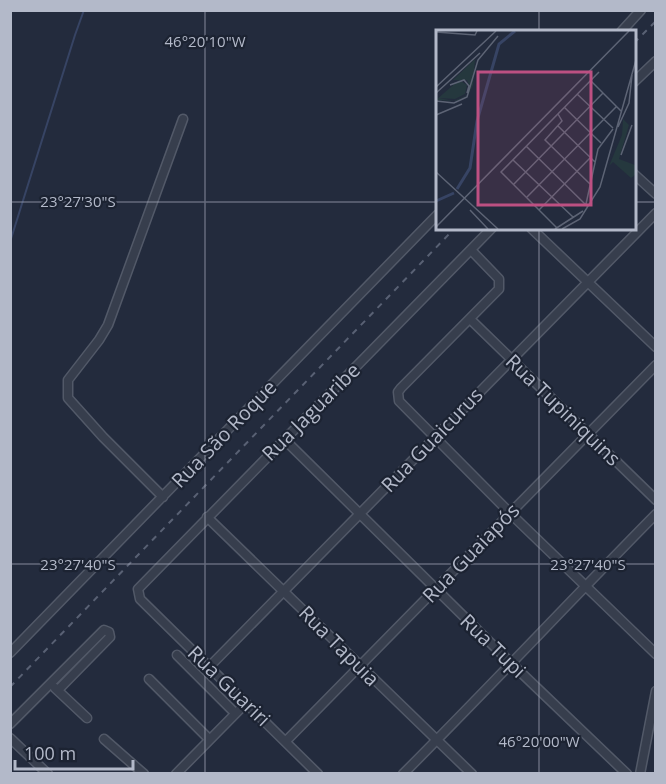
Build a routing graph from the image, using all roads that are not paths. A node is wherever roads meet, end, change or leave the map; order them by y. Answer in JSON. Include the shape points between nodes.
{"nodes":[{"id":1,"x":641,"y":10,"type":"edge"},
{"id":2,"x":623,"y":30,"type":"edge"},
{"id":3,"x":656,"y":61,"type":"edge"},
{"id":4,"x":636,"y":80,"type":"edge"},
{"id":5,"x":183,"y":119,"type":"dead end"},
{"id":6,"x":636,"y":176,"type":"edge"},
{"id":7,"x":656,"y":194,"type":"edge"},
{"id":8,"x":656,"y":213,"type":"edge"},
{"id":9,"x":436,"y":216,"type":"edge"},
{"id":10,"x":490,"y":230,"type":"edge"},
{"id":11,"x":533,"y":230,"type":"edge"},
{"id":12,"x":471,"y":250,"type":"junction"},
{"id":13,"x":588,"y":281,"type":"junction"},
{"id":14,"x":471,"y":320,"type":"junction"},
{"id":15,"x":656,"y":347,"type":"edge"},
{"id":16,"x":511,"y":359,"type":"junction"},
{"id":17,"x":656,"y":365,"type":"edge"},
{"id":18,"x":588,"y":434,"type":"junction"},
{"id":19,"x":435,"y":437,"type":"junction"},
{"id":20,"x":284,"y":439,"type":"junction"},
{"id":21,"x":163,"y":497,"type":"junction"},
{"id":22,"x":656,"y":500,"type":"edge"},
{"id":23,"x":510,"y":513,"type":"junction"},
{"id":24,"x":360,"y":514,"type":"junction"},
{"id":25,"x":656,"y":514,"type":"edge"},
{"id":26,"x":207,"y":517,"type":"junction"},
{"id":27,"x":585,"y":586,"type":"junction"},
{"id":28,"x":435,"y":590,"type":"junction"},
{"id":29,"x":285,"y":592,"type":"junction"},
{"id":30,"x":140,"y":598,"type":"joint"},
{"id":31,"x":10,"y":653,"type":"edge"},
{"id":32,"x":656,"y":654,"type":"edge"},
{"id":33,"x":177,"y":655,"type":"dead end"},
{"id":34,"x":512,"y":664,"type":"junction"},
{"id":35,"x":360,"y":666,"type":"junction"},
{"id":36,"x":210,"y":667,"type":"junction"},
{"id":37,"x":149,"y":680,"type":"dead end"},
{"id":38,"x":50,"y":683,"type":"junction"},
{"id":39,"x":58,"y":690,"type":"junction"},
{"id":40,"x":656,"y":691,"type":"edge"},
{"id":41,"x":246,"y":703,"type":"junction"},
{"id":42,"x":235,"y":713,"type":"junction"},
{"id":43,"x":87,"y":718,"type":"dead end"},
{"id":44,"x":10,"y":724,"type":"edge"},
{"id":45,"x":10,"y":738,"type":"edge"},
{"id":46,"x":209,"y":739,"type":"junction"},
{"id":47,"x":104,"y":740,"type":"dead end"},
{"id":48,"x":437,"y":740,"type":"junction"},
{"id":49,"x":286,"y":741,"type":"junction"},
{"id":50,"x":48,"y":774,"type":"edge"},
{"id":51,"x":144,"y":774,"type":"edge"},
{"id":52,"x":176,"y":774,"type":"edge"},
{"id":53,"x":318,"y":774,"type":"edge"},
{"id":54,"x":403,"y":774,"type":"edge"},
{"id":55,"x":472,"y":774,"type":"edge"},
{"id":56,"x":627,"y":774,"type":"edge"},
{"id":57,"x":640,"y":774,"type":"edge"}],
"edges":[{"from":1,"to":2,"type":"street"},
{"from":3,"to":4,"type":"street"},
{"from":5,"to":21,"type":"street","via":[[108,325],[68,380],[67,389],[68,398],[89,422]]},
{"from":6,"to":7,"type":"street"},
{"from":8,"to":13,"type":"street","name":"Rua Guaicurus"},
{"from":9,"to":21,"type":"street","name":"Rua São Roque"},
{"from":10,"to":12,"type":"street","name":"Rua Jaguaribe"},
{"from":11,"to":13,"type":"street"},
{"from":12,"to":14,"type":"street","via":[[499,279],[500,285]]},
{"from":12,"to":20,"type":"street","name":"Rua Jaguaribe"},
{"from":13,"to":15,"type":"street"},
{"from":13,"to":16,"type":"street","name":"Rua Guaicurus"},
{"from":14,"to":16,"type":"street","name":"Rua Tupiniquins"},
{"from":14,"to":19,"type":"street","via":[[398,392],[399,401]]},
{"from":16,"to":18,"type":"street","name":"Rua Tupiniquins"},
{"from":16,"to":19,"type":"street","name":"Rua Guaicurus"},
{"from":17,"to":18,"type":"street","name":"Rua Guaiapós"},
{"from":18,"to":22,"type":"street","name":"Rua Tupiniquins"},
{"from":18,"to":23,"type":"street","name":"Rua Guaiapós"},
{"from":19,"to":23,"type":"street"},
{"from":19,"to":24,"type":"street","name":"Rua Guaicurus"},
{"from":20,"to":24,"type":"street","name":"Rua Tupi"},
{"from":20,"to":26,"type":"street","name":"Rua Jaguaribe"},
{"from":21,"to":31,"type":"street","name":"Rua São Roque"},
{"from":23,"to":27,"type":"street"},
{"from":23,"to":28,"type":"street","name":"Rua Guaiapós"},
{"from":24,"to":28,"type":"street","name":"Rua Tupi"},
{"from":24,"to":29,"type":"street","name":"Rua Guaicurus"},
{"from":25,"to":27,"type":"street"},
{"from":26,"to":29,"type":"street","name":"Rua Tapuia"},
{"from":26,"to":30,"type":"street","name":"Rua Jaguaribe","via":[[138,588]]},
{"from":27,"to":32,"type":"street"},
{"from":27,"to":34,"type":"street"},
{"from":28,"to":34,"type":"street","name":"Rua Tupi"},
{"from":28,"to":35,"type":"street","name":"Rua Guaiapós"},
{"from":29,"to":35,"type":"street","name":"Rua Tapuia"},
{"from":29,"to":36,"type":"street","name":"Rua Guaicurus"},
{"from":30,"to":36,"type":"street","name":"Rua Guariri"},
{"from":33,"to":42,"type":"street"},
{"from":34,"to":48,"type":"street"},
{"from":34,"to":56,"type":"street","name":"Rua Tupi"},
{"from":35,"to":48,"type":"street","name":"Rua Tapuia"},
{"from":35,"to":49,"type":"street","name":"Rua Guaiapós"},
{"from":36,"to":41,"type":"street","name":"Rua Guariri"},
{"from":37,"to":46,"type":"street"},
{"from":38,"to":39,"type":"street"},
{"from":38,"to":39,"type":"street","via":[[104,630],[109,632],[110,637]]},
{"from":38,"to":44,"type":"street"},
{"from":39,"to":43,"type":"street"},
{"from":40,"to":57,"type":"street"},
{"from":41,"to":42,"type":"street"},
{"from":41,"to":49,"type":"street","name":"Rua Guariri"},
{"from":42,"to":46,"type":"street"},
{"from":45,"to":50,"type":"street"},
{"from":46,"to":52,"type":"street"},
{"from":47,"to":51,"type":"street"},
{"from":48,"to":54,"type":"street"},
{"from":48,"to":55,"type":"street","name":"Rua Tapuia"},
{"from":49,"to":53,"type":"street","name":"Rua Guariri"}]}
